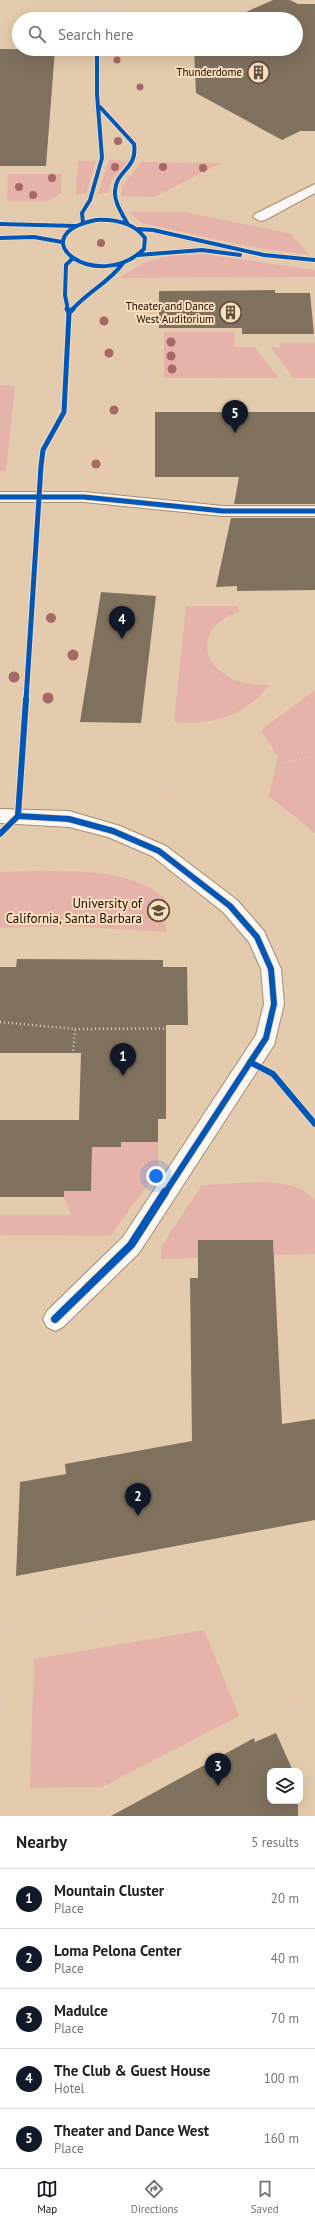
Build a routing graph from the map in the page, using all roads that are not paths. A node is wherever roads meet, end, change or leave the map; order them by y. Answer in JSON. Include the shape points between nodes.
{"nodes":[{"id":1,"x":315,"y":188,"type":"edge"},
{"id":2,"x":260,"y":218,"type":"road end"},
{"id":3,"x":0,"y":497,"type":"edge"},
{"id":4,"x":315,"y":511,"type":"edge"},
{"id":5,"x":0,"y":816,"type":"edge"},
{"id":6,"x":55,"y":1319,"type":"road end"}],
"edges":[{"from":1,"to":2,"type":"lane"},
{"from":3,"to":4,"type":"lane","via":[[84,497],[223,511]]},
{"from":5,"to":6,"type":"lane","via":[[69,819],[113,831],[160,851],[230,906],[257,937],[271,969],[274,1004],[266,1038],[131,1245]]}]}
